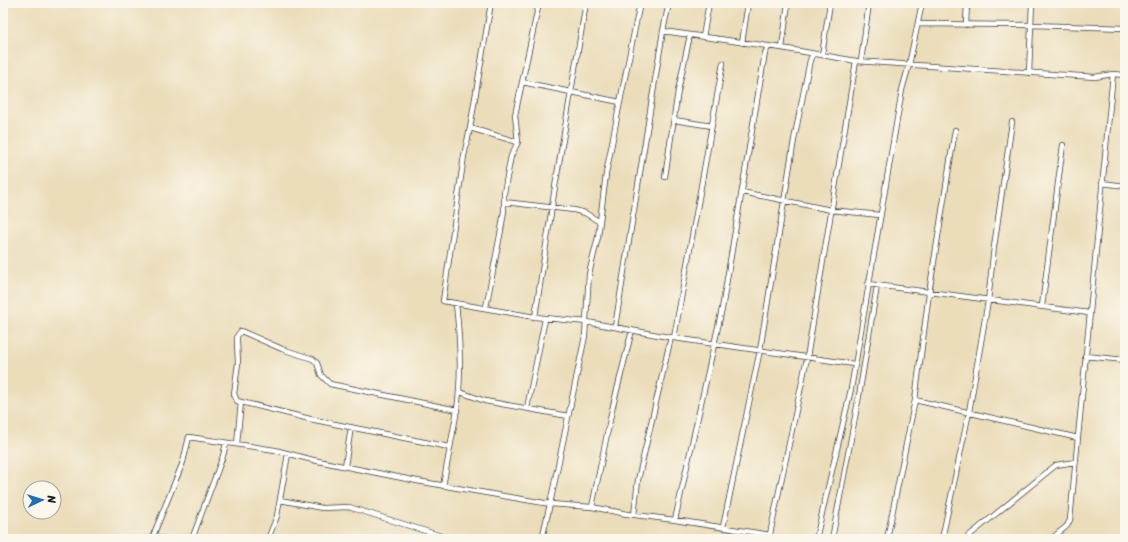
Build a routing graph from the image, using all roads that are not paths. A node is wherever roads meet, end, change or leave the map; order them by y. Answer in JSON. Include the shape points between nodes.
{"nodes":[{"id":1,"x":491,"y":3,"type":"edge"},
{"id":2,"x":539,"y":3,"type":"edge"},
{"id":3,"x":586,"y":3,"type":"edge"},
{"id":4,"x":640,"y":3,"type":"edge"},
{"id":5,"x":669,"y":3,"type":"edge"},
{"id":6,"x":709,"y":3,"type":"edge"},
{"id":7,"x":748,"y":3,"type":"edge"},
{"id":8,"x":788,"y":3,"type":"edge"},
{"id":9,"x":830,"y":3,"type":"edge"},
{"id":10,"x":869,"y":3,"type":"edge"},
{"id":11,"x":922,"y":3,"type":"edge"},
{"id":12,"x":967,"y":3,"type":"edge"},
{"id":13,"x":1032,"y":3,"type":"edge"},
{"id":14,"x":918,"y":24,"type":"junction"},
{"id":15,"x":1031,"y":25,"type":"junction"},
{"id":16,"x":966,"y":26,"type":"junction"},
{"id":17,"x":1125,"y":28,"type":"edge"},
{"id":18,"x":663,"y":31,"type":"junction"},
{"id":19,"x":690,"y":35,"type":"junction"},
{"id":20,"x":703,"y":37,"type":"junction"},
{"id":21,"x":742,"y":43,"type":"junction"},
{"id":22,"x":769,"y":46,"type":"junction"},
{"id":23,"x":782,"y":48,"type":"junction"},
{"id":24,"x":813,"y":54,"type":"junction"},
{"id":25,"x":822,"y":56,"type":"junction"},
{"id":26,"x":858,"y":61,"type":"junction"},
{"id":27,"x":723,"y":63,"type":"dead end"},
{"id":28,"x":909,"y":66,"type":"junction"},
{"id":29,"x":1029,"y":73,"type":"junction"},
{"id":30,"x":1113,"y":74,"type":"junction"},
{"id":31,"x":1125,"y":75,"type":"edge"},
{"id":32,"x":522,"y":82,"type":"junction"},
{"id":33,"x":572,"y":92,"type":"junction"},
{"id":34,"x":620,"y":102,"type":"junction"},
{"id":35,"x":674,"y":120,"type":"junction"},
{"id":36,"x":1012,"y":122,"type":"dead end"},
{"id":37,"x":712,"y":126,"type":"junction"},
{"id":38,"x":470,"y":128,"type":"junction"},
{"id":39,"x":954,"y":130,"type":"dead end"},
{"id":40,"x":518,"y":142,"type":"junction"},
{"id":41,"x":1063,"y":144,"type":"dead end"},
{"id":42,"x":665,"y":177,"type":"dead end"},
{"id":43,"x":1102,"y":183,"type":"junction"},
{"id":44,"x":1125,"y":186,"type":"edge"},
{"id":45,"x":742,"y":192,"type":"junction"},
{"id":46,"x":784,"y":200,"type":"junction"},
{"id":47,"x":504,"y":202,"type":"junction"},
{"id":48,"x":552,"y":206,"type":"junction"},
{"id":49,"x":831,"y":210,"type":"junction"},
{"id":50,"x":880,"y":215,"type":"junction"},
{"id":51,"x":600,"y":222,"type":"junction"},
{"id":52,"x":868,"y":284,"type":"junction"},
{"id":53,"x":877,"y":286,"type":"junction"},
{"id":54,"x":929,"y":293,"type":"junction"},
{"id":55,"x":988,"y":301,"type":"junction"},
{"id":56,"x":456,"y":304,"type":"junction"},
{"id":57,"x":1042,"y":306,"type":"junction"},
{"id":58,"x":486,"y":308,"type":"junction"},
{"id":59,"x":1089,"y":313,"type":"junction"},
{"id":60,"x":536,"y":317,"type":"junction"},
{"id":61,"x":545,"y":318,"type":"junction"},
{"id":62,"x":587,"y":322,"type":"junction"},
{"id":63,"x":615,"y":327,"type":"junction"},
{"id":64,"x":632,"y":330,"type":"junction"},
{"id":65,"x":672,"y":338,"type":"junction"},
{"id":66,"x":715,"y":343,"type":"junction"},
{"id":67,"x":760,"y":350,"type":"junction"},
{"id":68,"x":1085,"y":356,"type":"junction"},
{"id":69,"x":807,"y":358,"type":"junction"},
{"id":70,"x":1125,"y":360,"type":"edge"},
{"id":71,"x":854,"y":364,"type":"junction"},
{"id":72,"x":460,"y":392,"type":"junction"},
{"id":73,"x":915,"y":400,"type":"junction"},
{"id":74,"x":241,"y":402,"type":"junction"},
{"id":75,"x":527,"y":408,"type":"junction"},
{"id":76,"x":457,"y":410,"type":"junction"},
{"id":77,"x":969,"y":412,"type":"junction"},
{"id":78,"x":568,"y":416,"type":"junction"},
{"id":79,"x":351,"y":426,"type":"junction"},
{"id":80,"x":1078,"y":438,"type":"junction"},
{"id":81,"x":226,"y":443,"type":"junction"},
{"id":82,"x":237,"y":444,"type":"junction"},
{"id":83,"x":449,"y":447,"type":"junction"},
{"id":84,"x":288,"y":454,"type":"junction"},
{"id":85,"x":1075,"y":462,"type":"junction"},
{"id":86,"x":345,"y":466,"type":"junction"},
{"id":87,"x":443,"y":486,"type":"junction"},
{"id":88,"x":280,"y":500,"type":"junction"},
{"id":89,"x":550,"y":504,"type":"junction"},
{"id":90,"x":592,"y":507,"type":"junction"},
{"id":91,"x":634,"y":515,"type":"junction"},
{"id":92,"x":674,"y":520,"type":"junction"},
{"id":93,"x":723,"y":527,"type":"junction"},
{"id":94,"x":153,"y":537,"type":"edge"},
{"id":95,"x":770,"y":537,"type":"edge"},
{"id":96,"x":163,"y":539,"type":"edge"},
{"id":97,"x":192,"y":539,"type":"edge"},
{"id":98,"x":268,"y":539,"type":"edge"},
{"id":99,"x":451,"y":539,"type":"edge"},
{"id":100,"x":542,"y":539,"type":"edge"},
{"id":101,"x":816,"y":539,"type":"edge"},
{"id":102,"x":832,"y":539,"type":"edge"},
{"id":103,"x":887,"y":539,"type":"edge"},
{"id":104,"x":942,"y":539,"type":"edge"},
{"id":105,"x":965,"y":539,"type":"edge"},
{"id":106,"x":1051,"y":539,"type":"edge"}],
"edges":[{"from":1,"to":38,"type":"street"},
{"from":2,"to":32,"type":"street"},
{"from":3,"to":33,"type":"street"},
{"from":4,"to":34,"type":"street"},
{"from":5,"to":18,"type":"street"},
{"from":6,"to":20,"type":"street"},
{"from":7,"to":21,"type":"street"},
{"from":8,"to":23,"type":"street"},
{"from":9,"to":25,"type":"street"},
{"from":10,"to":26,"type":"street"},
{"from":11,"to":14,"type":"street"},
{"from":12,"to":16,"type":"street"},
{"from":13,"to":15,"type":"street"},
{"from":14,"to":16,"type":"street"},
{"from":14,"to":28,"type":"street"},
{"from":15,"to":16,"type":"street"},
{"from":15,"to":17,"type":"street"},
{"from":15,"to":29,"type":"street"},
{"from":18,"to":19,"type":"street"},
{"from":18,"to":63,"type":"street"},
{"from":19,"to":20,"type":"street"},
{"from":19,"to":35,"type":"street"},
{"from":20,"to":21,"type":"street"},
{"from":21,"to":22,"type":"street"},
{"from":22,"to":23,"type":"street"},
{"from":22,"to":45,"type":"street","via":[[765,53]]},
{"from":23,"to":24,"type":"street"},
{"from":24,"to":25,"type":"street"},
{"from":24,"to":46,"type":"street"},
{"from":25,"to":26,"type":"street"},
{"from":26,"to":28,"type":"street"},
{"from":26,"to":49,"type":"street"},
{"from":27,"to":37,"type":"street"},
{"from":28,"to":29,"type":"street"},
{"from":28,"to":50,"type":"street","via":[[902,90]]},
{"from":29,"to":30,"type":"street","via":[[1096,77]]},
{"from":30,"to":31,"type":"street"},
{"from":30,"to":43,"type":"street"},
{"from":32,"to":33,"type":"street"},
{"from":32,"to":40,"type":"street","via":[[516,115]]},
{"from":33,"to":34,"type":"street"},
{"from":33,"to":48,"type":"street"},
{"from":34,"to":51,"type":"street"},
{"from":35,"to":37,"type":"street"},
{"from":35,"to":42,"type":"street"},
{"from":36,"to":55,"type":"street"},
{"from":37,"to":65,"type":"street"},
{"from":38,"to":40,"type":"street"},
{"from":38,"to":56,"type":"street","via":[[442,300]]},
{"from":39,"to":54,"type":"street"},
{"from":40,"to":47,"type":"street","via":[[511,156]]},
{"from":41,"to":57,"type":"street"},
{"from":43,"to":44,"type":"street"},
{"from":43,"to":59,"type":"street"},
{"from":45,"to":46,"type":"street"},
{"from":45,"to":66,"type":"street"},
{"from":46,"to":49,"type":"street"},
{"from":46,"to":67,"type":"street"},
{"from":47,"to":48,"type":"street"},
{"from":47,"to":58,"type":"street"},
{"from":48,"to":51,"type":"street","via":[[585,213]]},
{"from":48,"to":60,"type":"street"},
{"from":49,"to":50,"type":"street"},
{"from":49,"to":69,"type":"street"},
{"from":50,"to":52,"type":"street"},
{"from":51,"to":62,"type":"street","via":[[590,274]]},
{"from":52,"to":53,"type":"street"},
{"from":52,"to":71,"type":"street"},
{"from":53,"to":54,"type":"street"},
{"from":53,"to":102,"type":"street"},
{"from":54,"to":55,"type":"street"},
{"from":54,"to":73,"type":"street"},
{"from":55,"to":57,"type":"street"},
{"from":55,"to":77,"type":"street"},
{"from":56,"to":58,"type":"street"},
{"from":56,"to":72,"type":"street"},
{"from":57,"to":59,"type":"street"},
{"from":58,"to":60,"type":"street"},
{"from":59,"to":68,"type":"street"},
{"from":60,"to":61,"type":"street"},
{"from":61,"to":62,"type":"street"},
{"from":61,"to":75,"type":"street"},
{"from":62,"to":63,"type":"street"},
{"from":62,"to":78,"type":"street"},
{"from":63,"to":64,"type":"street"},
{"from":64,"to":65,"type":"street"},
{"from":64,"to":90,"type":"street"},
{"from":65,"to":66,"type":"street"},
{"from":65,"to":91,"type":"street","via":[[638,480]]},
{"from":66,"to":67,"type":"street"},
{"from":66,"to":92,"type":"street"},
{"from":67,"to":69,"type":"street"},
{"from":67,"to":93,"type":"street"},
{"from":68,"to":70,"type":"street"},
{"from":68,"to":80,"type":"street"},
{"from":69,"to":71,"type":"street"},
{"from":69,"to":95,"type":"street"},
{"from":71,"to":101,"type":"street","via":[[851,389]]},
{"from":72,"to":75,"type":"street","via":[[485,401]]},
{"from":72,"to":76,"type":"street"},
{"from":73,"to":77,"type":"street"},
{"from":73,"to":103,"type":"street"},
{"from":74,"to":76,"type":"street","via":[[235,400],[234,394],[238,363],[237,336],[241,331],[313,359],[321,375],[330,384]]},
{"from":74,"to":79,"type":"street"},
{"from":74,"to":82,"type":"street"},
{"from":75,"to":78,"type":"street"},
{"from":76,"to":83,"type":"street"},
{"from":77,"to":80,"type":"street"},
{"from":77,"to":104,"type":"street"},
{"from":78,"to":89,"type":"street"},
{"from":79,"to":83,"type":"street"},
{"from":79,"to":86,"type":"street"},
{"from":80,"to":85,"type":"street"},
{"from":81,"to":82,"type":"street"},
{"from":81,"to":94,"type":"street","via":[[189,437],[183,462]]},
{"from":81,"to":97,"type":"street","via":[[222,461]]},
{"from":82,"to":84,"type":"street"},
{"from":83,"to":87,"type":"street"},
{"from":84,"to":86,"type":"street"},
{"from":84,"to":88,"type":"street"},
{"from":85,"to":105,"type":"street","via":[[1056,465]]},
{"from":85,"to":106,"type":"street","via":[[1069,524]]},
{"from":86,"to":87,"type":"street"},
{"from":87,"to":89,"type":"street"},
{"from":88,"to":98,"type":"street"},
{"from":88,"to":99,"type":"street","via":[[322,508],[349,507]]},
{"from":89,"to":90,"type":"street"},
{"from":89,"to":100,"type":"street"},
{"from":90,"to":91,"type":"street"},
{"from":91,"to":92,"type":"street"},
{"from":92,"to":93,"type":"street"},
{"from":93,"to":95,"type":"street"},
{"from":94,"to":96,"type":"street"}]}
